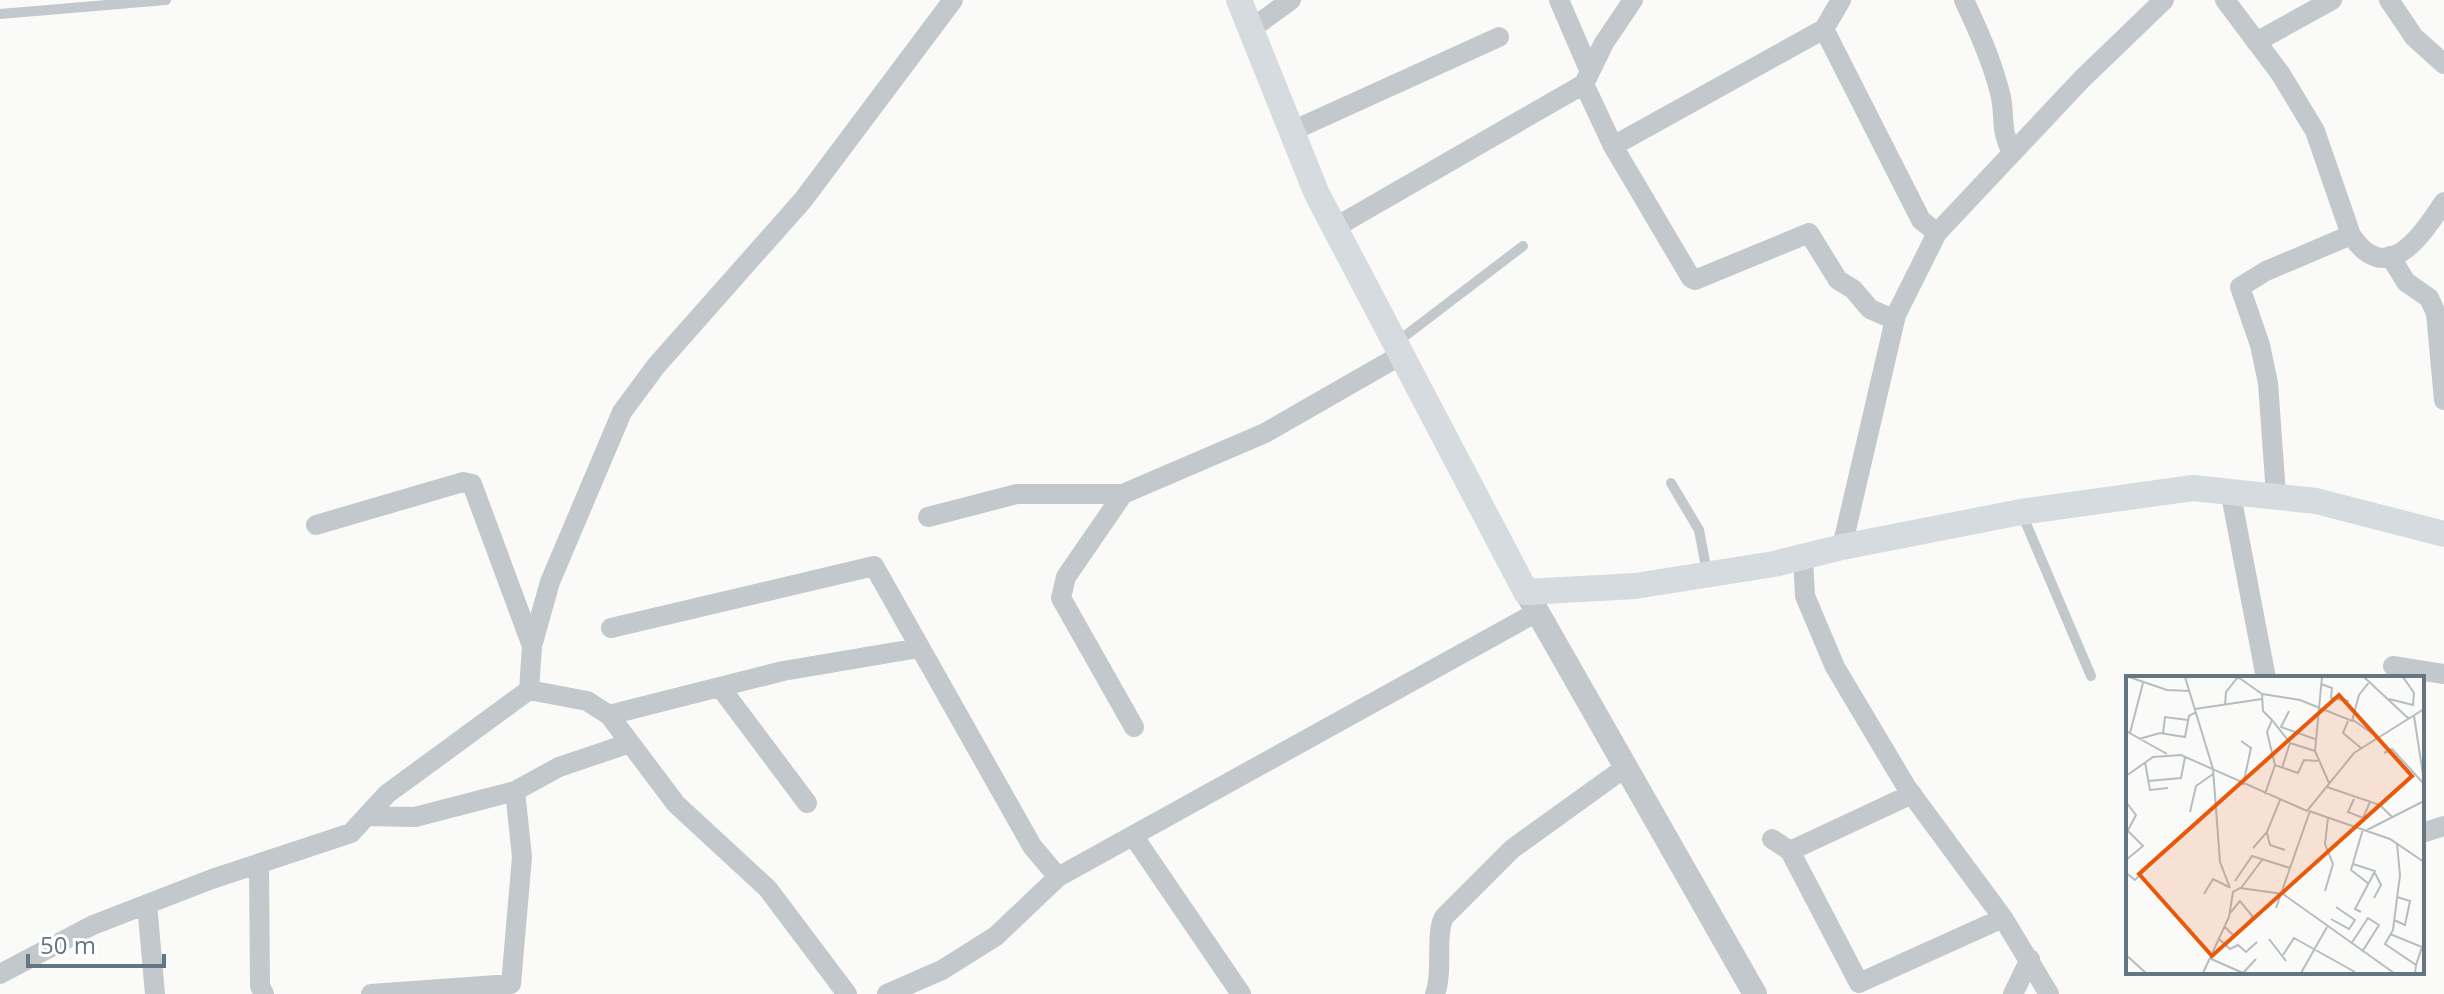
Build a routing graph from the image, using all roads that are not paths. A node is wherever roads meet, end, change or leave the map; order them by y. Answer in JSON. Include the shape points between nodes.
{"nodes":[{"id":1,"x":166,"y":0,"type":"edge"},
{"id":2,"x":953,"y":0,"type":"edge"},
{"id":3,"x":1239,"y":0,"type":"edge"},
{"id":4,"x":1291,"y":0,"type":"edge"},
{"id":5,"x":1559,"y":0,"type":"edge"},
{"id":6,"x":1633,"y":0,"type":"edge"},
{"id":7,"x":1841,"y":0,"type":"edge"},
{"id":8,"x":1964,"y":0,"type":"edge"},
{"id":9,"x":2164,"y":0,"type":"edge"},
{"id":10,"x":2225,"y":0,"type":"edge"},
{"id":11,"x":2332,"y":0,"type":"edge"},
{"id":12,"x":2389,"y":0,"type":"edge"},
{"id":13,"x":0,"y":14,"type":"edge"},
{"id":14,"x":1251,"y":29,"type":"junction"},
{"id":15,"x":1824,"y":29,"type":"junction"},
{"id":16,"x":1499,"y":37,"type":"dead end"},
{"id":17,"x":2256,"y":42,"type":"junction"},
{"id":18,"x":2444,"y":64,"type":"edge"},
{"id":19,"x":1587,"y":78,"type":"junction"},
{"id":20,"x":1292,"y":131,"type":"junction"},
{"id":21,"x":1613,"y":146,"type":"junction"},
{"id":22,"x":2012,"y":153,"type":"junction"},
{"id":23,"x":2444,"y":202,"type":"edge"},
{"id":24,"x":1334,"y":228,"type":"junction"},
{"id":25,"x":1937,"y":233,"type":"junction"},
{"id":26,"x":2351,"y":235,"type":"junction"},
{"id":27,"x":1523,"y":246,"type":"dead end"},
{"id":28,"x":2390,"y":256,"type":"junction"},
{"id":29,"x":1895,"y":320,"type":"junction"},
{"id":30,"x":1398,"y":349,"type":"junction"},
{"id":31,"x":2444,"y":400,"type":"edge"},
{"id":32,"x":1671,"y":483,"type":"dead end"},
{"id":33,"x":2230,"y":490,"type":"junction"},
{"id":34,"x":1123,"y":494,"type":"junction"},
{"id":35,"x":2276,"y":495,"type":"junction"},
{"id":36,"x":2021,"y":512,"type":"junction"},
{"id":37,"x":928,"y":517,"type":"dead end"},
{"id":38,"x":316,"y":525,"type":"dead end"},
{"id":39,"x":2444,"y":534,"type":"edge"},
{"id":40,"x":1842,"y":547,"type":"junction"},
{"id":41,"x":1803,"y":557,"type":"junction"},
{"id":42,"x":1708,"y":574,"type":"junction"},
{"id":43,"x":1532,"y":602,"type":"junction"},
{"id":44,"x":611,"y":628,"type":"dead end"},
{"id":45,"x":532,"y":646,"type":"junction"},
{"id":46,"x":919,"y":648,"type":"junction"},
{"id":47,"x":2393,"y":666,"type":"dead end"},
{"id":48,"x":2444,"y":674,"type":"edge"},
{"id":49,"x":2091,"y":676,"type":"dead end"},
{"id":50,"x":2266,"y":676,"type":"edge"},
{"id":51,"x":720,"y":687,"type":"junction"},
{"id":52,"x":529,"y":690,"type":"junction"},
{"id":53,"x":609,"y":715,"type":"junction"},
{"id":54,"x":1134,"y":727,"type":"dead end"},
{"id":55,"x":630,"y":743,"type":"junction"},
{"id":56,"x":1626,"y":767,"type":"junction"},
{"id":57,"x":515,"y":791,"type":"junction"},
{"id":58,"x":1912,"y":794,"type":"junction"},
{"id":59,"x":807,"y":803,"type":"dead end"},
{"id":60,"x":368,"y":816,"type":"junction"},
{"id":61,"x":2444,"y":826,"type":"edge"},
{"id":62,"x":2424,"y":832,"type":"edge"},
{"id":63,"x":1134,"y":837,"type":"junction"},
{"id":64,"x":1772,"y":839,"type":"dead end"},
{"id":65,"x":1790,"y":851,"type":"junction"},
{"id":66,"x":259,"y":864,"type":"junction"},
{"id":67,"x":1058,"y":877,"type":"junction"},
{"id":68,"x":147,"y":904,"type":"junction"},
{"id":69,"x":2003,"y":918,"type":"junction"},
{"id":70,"x":2030,"y":959,"type":"junction"},
{"id":71,"x":0,"y":974,"type":"edge"},
{"id":72,"x":155,"y":994,"type":"edge"},
{"id":73,"x":264,"y":994,"type":"edge"},
{"id":74,"x":371,"y":994,"type":"edge"},
{"id":75,"x":847,"y":994,"type":"edge"},
{"id":76,"x":887,"y":994,"type":"edge"},
{"id":77,"x":1241,"y":994,"type":"edge"},
{"id":78,"x":1435,"y":994,"type":"edge"},
{"id":79,"x":1755,"y":994,"type":"edge"},
{"id":80,"x":2013,"y":994,"type":"edge"},
{"id":81,"x":2049,"y":994,"type":"edge"}],
"edges":[{"from":1,"to":13,"type":"lane"},
{"from":2,"to":45,"type":"street","via":[[803,200],[656,366],[622,412],[550,582]]},
{"from":3,"to":14,"type":"main road"},
{"from":4,"to":14,"type":"street"},
{"from":5,"to":19,"type":"street"},
{"from":6,"to":19,"type":"street"},
{"from":7,"to":15,"type":"street"},
{"from":8,"to":22,"type":"street","via":[[1996,81],[2003,131]]},
{"from":9,"to":22,"type":"street"},
{"from":10,"to":17,"type":"street"},
{"from":11,"to":17,"type":"street"},
{"from":12,"to":18,"type":"street","via":[[2414,37]]},
{"from":14,"to":20,"type":"main road"},
{"from":15,"to":21,"type":"street"},
{"from":15,"to":25,"type":"street","via":[[1921,220]]},
{"from":16,"to":20,"type":"street"},
{"from":17,"to":26,"type":"street","via":[[2315,131]]},
{"from":19,"to":21,"type":"street"},
{"from":19,"to":24,"type":"street"},
{"from":20,"to":24,"type":"main road"},
{"from":21,"to":29,"type":"street","via":[[1693,279],[1809,233],[1838,280],[1870,309]]},
{"from":22,"to":25,"type":"street"},
{"from":23,"to":28,"type":"street","via":[[2421,238]]},
{"from":24,"to":30,"type":"main road"},
{"from":25,"to":29,"type":"street"},
{"from":26,"to":28,"type":"street","via":[[2373,256]]},
{"from":26,"to":35,"type":"street","via":[[2240,287],[2268,383]]},
{"from":27,"to":30,"type":"lane"},
{"from":28,"to":31,"type":"street","via":[[2436,313]]},
{"from":29,"to":40,"type":"street"},
{"from":30,"to":34,"type":"street","via":[[1265,433]]},
{"from":30,"to":43,"type":"main road"},
{"from":32,"to":42,"type":"lane","via":[[1699,530]]},
{"from":33,"to":35,"type":"main road"},
{"from":33,"to":36,"type":"main road","via":[[2193,488]]},
{"from":33,"to":50,"type":"street"},
{"from":34,"to":37,"type":"street","via":[[1017,494]]},
{"from":34,"to":54,"type":"street","via":[[1066,577],[1061,598]]},
{"from":35,"to":39,"type":"main road"},
{"from":36,"to":40,"type":"main road"},
{"from":36,"to":49,"type":"lane"},
{"from":38,"to":45,"type":"street","via":[[463,482],[472,484]]},
{"from":40,"to":41,"type":"main road"},
{"from":41,"to":42,"type":"main road"},
{"from":41,"to":58,"type":"street","via":[[1805,596],[1814,624]]},
{"from":42,"to":43,"type":"main road"},
{"from":43,"to":56,"type":"street"},
{"from":43,"to":63,"type":"street"},
{"from":44,"to":46,"type":"street","via":[[870,566],[879,569]]},
{"from":45,"to":52,"type":"street"},
{"from":46,"to":51,"type":"street"},
{"from":46,"to":67,"type":"street","via":[[1032,846]]},
{"from":47,"to":48,"type":"street"},
{"from":51,"to":53,"type":"street"},
{"from":51,"to":59,"type":"street"},
{"from":52,"to":53,"type":"street","via":[[587,701]]},
{"from":52,"to":60,"type":"street","via":[[387,794]]},
{"from":53,"to":55,"type":"street"},
{"from":55,"to":57,"type":"street","via":[[559,767]]},
{"from":55,"to":75,"type":"street","via":[[676,804],[768,889]]},
{"from":56,"to":78,"type":"street","via":[[1512,849],[1445,916],[1440,926],[1442,974]]},
{"from":56,"to":79,"type":"street"},
{"from":57,"to":60,"type":"street","via":[[415,817]]},
{"from":57,"to":74,"type":"street","via":[[522,857],[511,984]]},
{"from":58,"to":65,"type":"street"},
{"from":58,"to":69,"type":"street"},
{"from":60,"to":66,"type":"street","via":[[345,836]]},
{"from":61,"to":62,"type":"street"},
{"from":63,"to":67,"type":"street"},
{"from":63,"to":77,"type":"street"},
{"from":64,"to":65,"type":"street"},
{"from":65,"to":69,"type":"street","via":[[1859,983]]},
{"from":66,"to":68,"type":"street"},
{"from":66,"to":73,"type":"street"},
{"from":67,"to":76,"type":"street","via":[[1001,932],[942,970]]},
{"from":68,"to":71,"type":"street","via":[[93,925]]},
{"from":68,"to":72,"type":"street"},
{"from":69,"to":70,"type":"street"},
{"from":70,"to":80,"type":"street"},
{"from":70,"to":81,"type":"street"}]}
